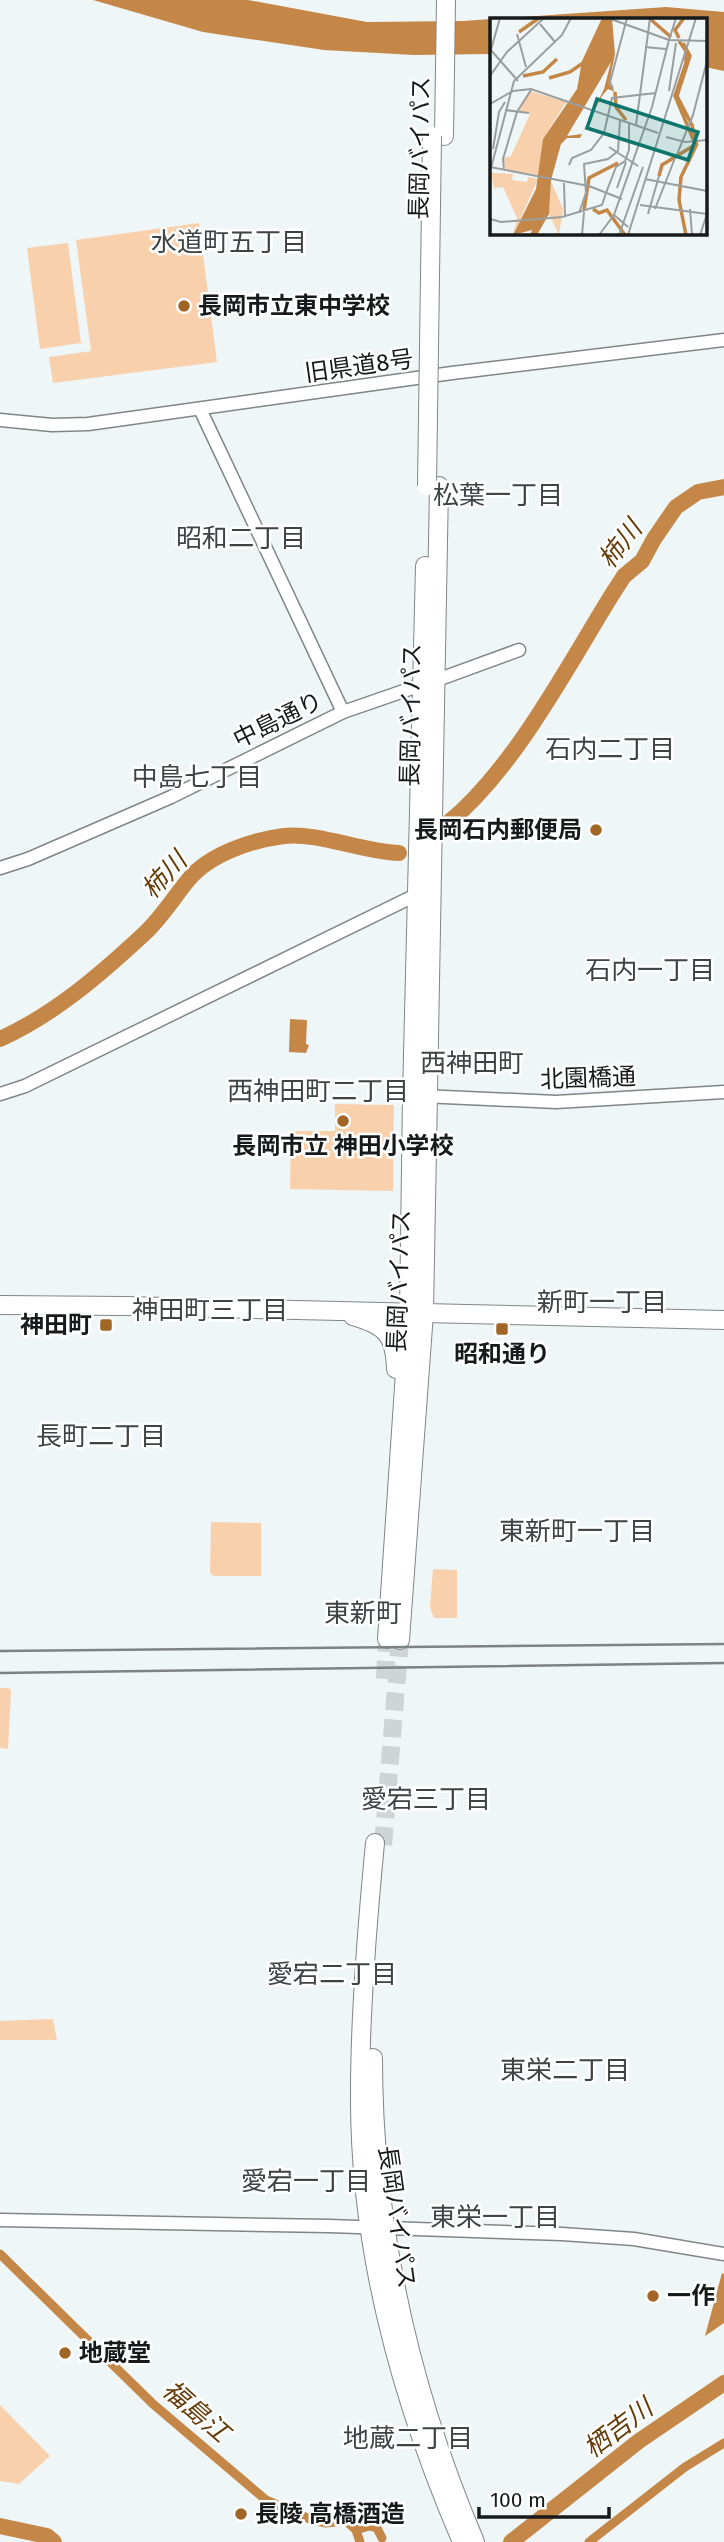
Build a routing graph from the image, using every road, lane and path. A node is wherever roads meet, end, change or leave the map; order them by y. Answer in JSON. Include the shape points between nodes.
{"nodes":[{"id":1,"x":435,"y":0,"type":"edge"},
{"id":2,"x":446,"y":0,"type":"edge"},
{"id":3,"x":439,"y":108,"type":"junction"},
{"id":4,"x":724,"y":340,"type":"edge"},
{"id":5,"x":200,"y":409,"type":"junction"},
{"id":6,"x":0,"y":420,"type":"edge"},
{"id":7,"x":519,"y":650,"type":"dead end"},
{"id":8,"x":430,"y":682,"type":"junction"},
{"id":9,"x":343,"y":712,"type":"junction"},
{"id":10,"x":0,"y":868,"type":"edge"},
{"id":11,"x":424,"y":891,"type":"junction"},
{"id":12,"x":724,"y":1092,"type":"edge"},
{"id":13,"x":0,"y":1094,"type":"edge"},
{"id":14,"x":420,"y":1096,"type":"junction"},
{"id":15,"x":0,"y":1305,"type":"edge"},
{"id":16,"x":335,"y":1311,"type":"junction"},
{"id":17,"x":417,"y":1313,"type":"junction"},
{"id":18,"x":724,"y":1320,"type":"edge"},
{"id":19,"x":402,"y":1421,"type":"junction"},
{"id":20,"x":379,"y":1844,"type":"tunnel mouth"},
{"id":21,"x":0,"y":2220,"type":"edge"},
{"id":22,"x":379,"y":2229,"type":"junction"},
{"id":23,"x":724,"y":2254,"type":"edge"},
{"id":24,"x":458,"y":2518,"type":"junction"},
{"id":25,"x":462,"y":2542,"type":"edge"},
{"id":26,"x":475,"y":2542,"type":"edge"}],
"edges":[{"from":1,"to":3,"type":"highway","name":"長岡バイパス"},
{"from":2,"to":3,"type":"highway","name":"長岡バイパス"},
{"from":3,"to":8,"type":"highway","name":"長岡バイパス","bridge":true},
{"from":4,"to":5,"type":"street","name":"旧県道8号"},
{"from":5,"to":6,"type":"street","name":"旧県道8号","via":[[88,424]]},
{"from":5,"to":9,"type":"street"},
{"from":7,"to":8,"type":"street","name":"中島通り"},
{"from":8,"to":9,"type":"street","name":"中島通り"},
{"from":8,"to":11,"type":"highway","name":"長岡バイパス"},
{"from":9,"to":10,"type":"street","name":"中島通り","via":[[171,797]]},
{"from":11,"to":13,"type":"street"},
{"from":11,"to":14,"type":"highway","name":"長岡バイパス"},
{"from":12,"to":14,"type":"street","name":"北園橋通","via":[[556,1102]]},
{"from":14,"to":17,"type":"highway","name":"長岡バイパス"},
{"from":15,"to":16,"type":"highway"},
{"from":16,"to":17,"type":"highway"},
{"from":16,"to":19,"type":"highway","via":[[368,1320],[390,1337],[395,1347]]},
{"from":17,"to":18,"type":"highway"},
{"from":17,"to":19,"type":"highway","name":"長岡バイパス"},
{"from":17,"to":19,"type":"highway","name":"長岡バイパス","via":[[393,1640]]},
{"from":20,"to":22,"type":"highway","name":"長岡バイパス","via":[[373,2013]]},
{"from":21,"to":22,"type":"street"},
{"from":22,"to":23,"type":"street","via":[[621,2238]]},
{"from":22,"to":24,"type":"highway","name":"長岡バイパス","via":[[410,2357]]},
{"from":24,"to":25,"type":"highway","name":"長岡バイパス"},
{"from":24,"to":26,"type":"highway","name":"長岡バイパス"}]}
